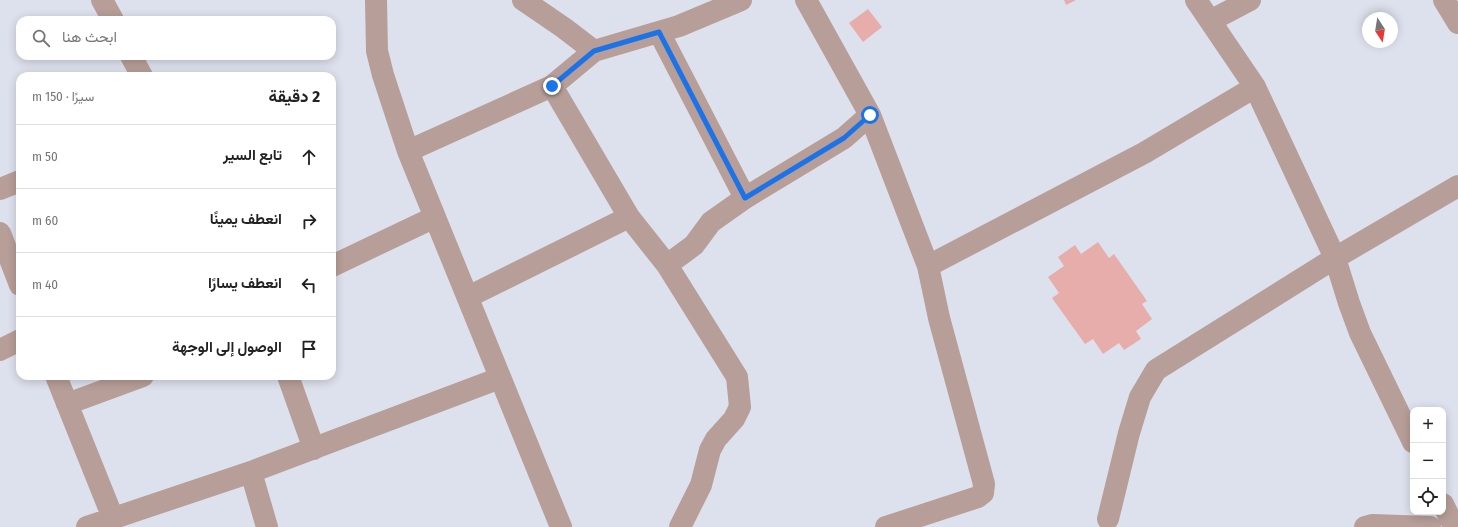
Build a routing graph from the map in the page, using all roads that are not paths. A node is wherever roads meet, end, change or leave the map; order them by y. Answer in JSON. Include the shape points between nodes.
{"nodes":[{"id":1,"x":102,"y":0,"type":"edge"},
{"id":2,"x":376,"y":0,"type":"edge"},
{"id":3,"x":741,"y":0,"type":"edge"},
{"id":4,"x":806,"y":0,"type":"edge"},
{"id":5,"x":1196,"y":0,"type":"edge"},
{"id":6,"x":1250,"y":0,"type":"edge"},
{"id":7,"x":1444,"y":0,"type":"edge"},
{"id":8,"x":533,"y":3,"type":"edge"},
{"id":9,"x":111,"y":16,"type":"edge"},
{"id":10,"x":1210,"y":22,"type":"junction"},
{"id":11,"x":1458,"y":23,"type":"edge"},
{"id":12,"x":659,"y":32,"type":"junction"},
{"id":13,"x":594,"y":51,"type":"junction"},
{"id":14,"x":133,"y":60,"type":"edge"},
{"id":15,"x":140,"y":72,"type":"edge"},
{"id":16,"x":552,"y":86,"type":"junction"},
{"id":17,"x":1255,"y":87,"type":"junction"},
{"id":18,"x":870,"y":115,"type":"junction"},
{"id":19,"x":408,"y":151,"type":"junction"},
{"id":20,"x":16,"y":183,"type":"edge"},
{"id":21,"x":1458,"y":186,"type":"edge"},
{"id":22,"x":0,"y":189,"type":"edge"},
{"id":23,"x":745,"y":198,"type":"junction"},
{"id":24,"x":435,"y":217,"type":"junction"},
{"id":25,"x":629,"y":217,"type":"junction"},
{"id":26,"x":0,"y":233,"type":"edge"},
{"id":27,"x":1335,"y":258,"type":"junction"},
{"id":28,"x":336,"y":264,"type":"edge"},
{"id":29,"x":667,"y":265,"type":"junction"},
{"id":30,"x":928,"y":266,"type":"junction"},
{"id":31,"x":16,"y":275,"type":"edge"},
{"id":32,"x":468,"y":297,"type":"junction"},
{"id":33,"x":16,"y":342,"type":"edge"},
{"id":34,"x":0,"y":350,"type":"edge"},
{"id":35,"x":500,"y":378,"type":"junction"},
{"id":36,"x":58,"y":380,"type":"edge"},
{"id":37,"x":132,"y":380,"type":"edge"},
{"id":38,"x":289,"y":380,"type":"edge"},
{"id":39,"x":67,"y":404,"type":"junction"},
{"id":40,"x":1410,"y":436,"type":"edge"},
{"id":41,"x":314,"y":449,"type":"junction"},
{"id":42,"x":251,"y":472,"type":"junction"},
{"id":43,"x":1446,"y":509,"type":"edge"},
{"id":44,"x":113,"y":518,"type":"junction"},
{"id":45,"x":1108,"y":520,"type":"dead end"},
{"id":46,"x":87,"y":527,"type":"edge"},
{"id":47,"x":267,"y":527,"type":"edge"},
{"id":48,"x":561,"y":527,"type":"edge"},
{"id":49,"x":680,"y":527,"type":"edge"},
{"id":50,"x":886,"y":527,"type":"edge"},
{"id":51,"x":1364,"y":527,"type":"edge"},
{"id":52,"x":1430,"y":527,"type":"edge"},
{"id":53,"x":1456,"y":527,"type":"edge"}],
"edges":[{"from":1,"to":9,"type":"street"},
{"from":2,"to":19,"type":"street","via":[[377,51]]},
{"from":3,"to":12,"type":"street"},
{"from":4,"to":18,"type":"street"},
{"from":5,"to":10,"type":"street"},
{"from":6,"to":10,"type":"street"},
{"from":7,"to":11,"type":"street"},
{"from":8,"to":13,"type":"street"},
{"from":10,"to":17,"type":"street"},
{"from":12,"to":13,"type":"street"},
{"from":12,"to":23,"type":"street"},
{"from":13,"to":16,"type":"street"},
{"from":14,"to":15,"type":"street"},
{"from":16,"to":19,"type":"street"},
{"from":16,"to":25,"type":"street"},
{"from":17,"to":27,"type":"street"},
{"from":17,"to":30,"type":"street","via":[[1144,153]]},
{"from":18,"to":23,"type":"street","via":[[844,138]]},
{"from":18,"to":30,"type":"street"},
{"from":19,"to":24,"type":"street"},
{"from":20,"to":22,"type":"street"},
{"from":21,"to":27,"type":"street"},
{"from":23,"to":29,"type":"street","via":[[710,222],[694,245]]},
{"from":24,"to":28,"type":"street"},
{"from":24,"to":32,"type":"street"},
{"from":25,"to":29,"type":"street"},
{"from":25,"to":32,"type":"street"},
{"from":26,"to":31,"type":"street"},
{"from":27,"to":40,"type":"street","via":[[1360,333]]},
{"from":27,"to":45,"type":"street","via":[[1156,370],[1140,397]]},
{"from":29,"to":49,"type":"street","via":[[737,377],[740,396],[740,407],[734,419],[716,438],[710,450],[701,485]]},
{"from":30,"to":50,"type":"street","via":[[939,318],[984,484],[983,493],[978,497]]},
{"from":32,"to":35,"type":"street"},
{"from":33,"to":34,"type":"street"},
{"from":35,"to":41,"type":"street"},
{"from":35,"to":48,"type":"street"},
{"from":36,"to":39,"type":"street"},
{"from":37,"to":39,"type":"street"},
{"from":38,"to":41,"type":"street"},
{"from":39,"to":44,"type":"street"},
{"from":41,"to":42,"type":"street"},
{"from":42,"to":44,"type":"street"},
{"from":42,"to":47,"type":"street"},
{"from":43,"to":53,"type":"street"},
{"from":44,"to":46,"type":"street"},
{"from":51,"to":52,"type":"street"}]}
